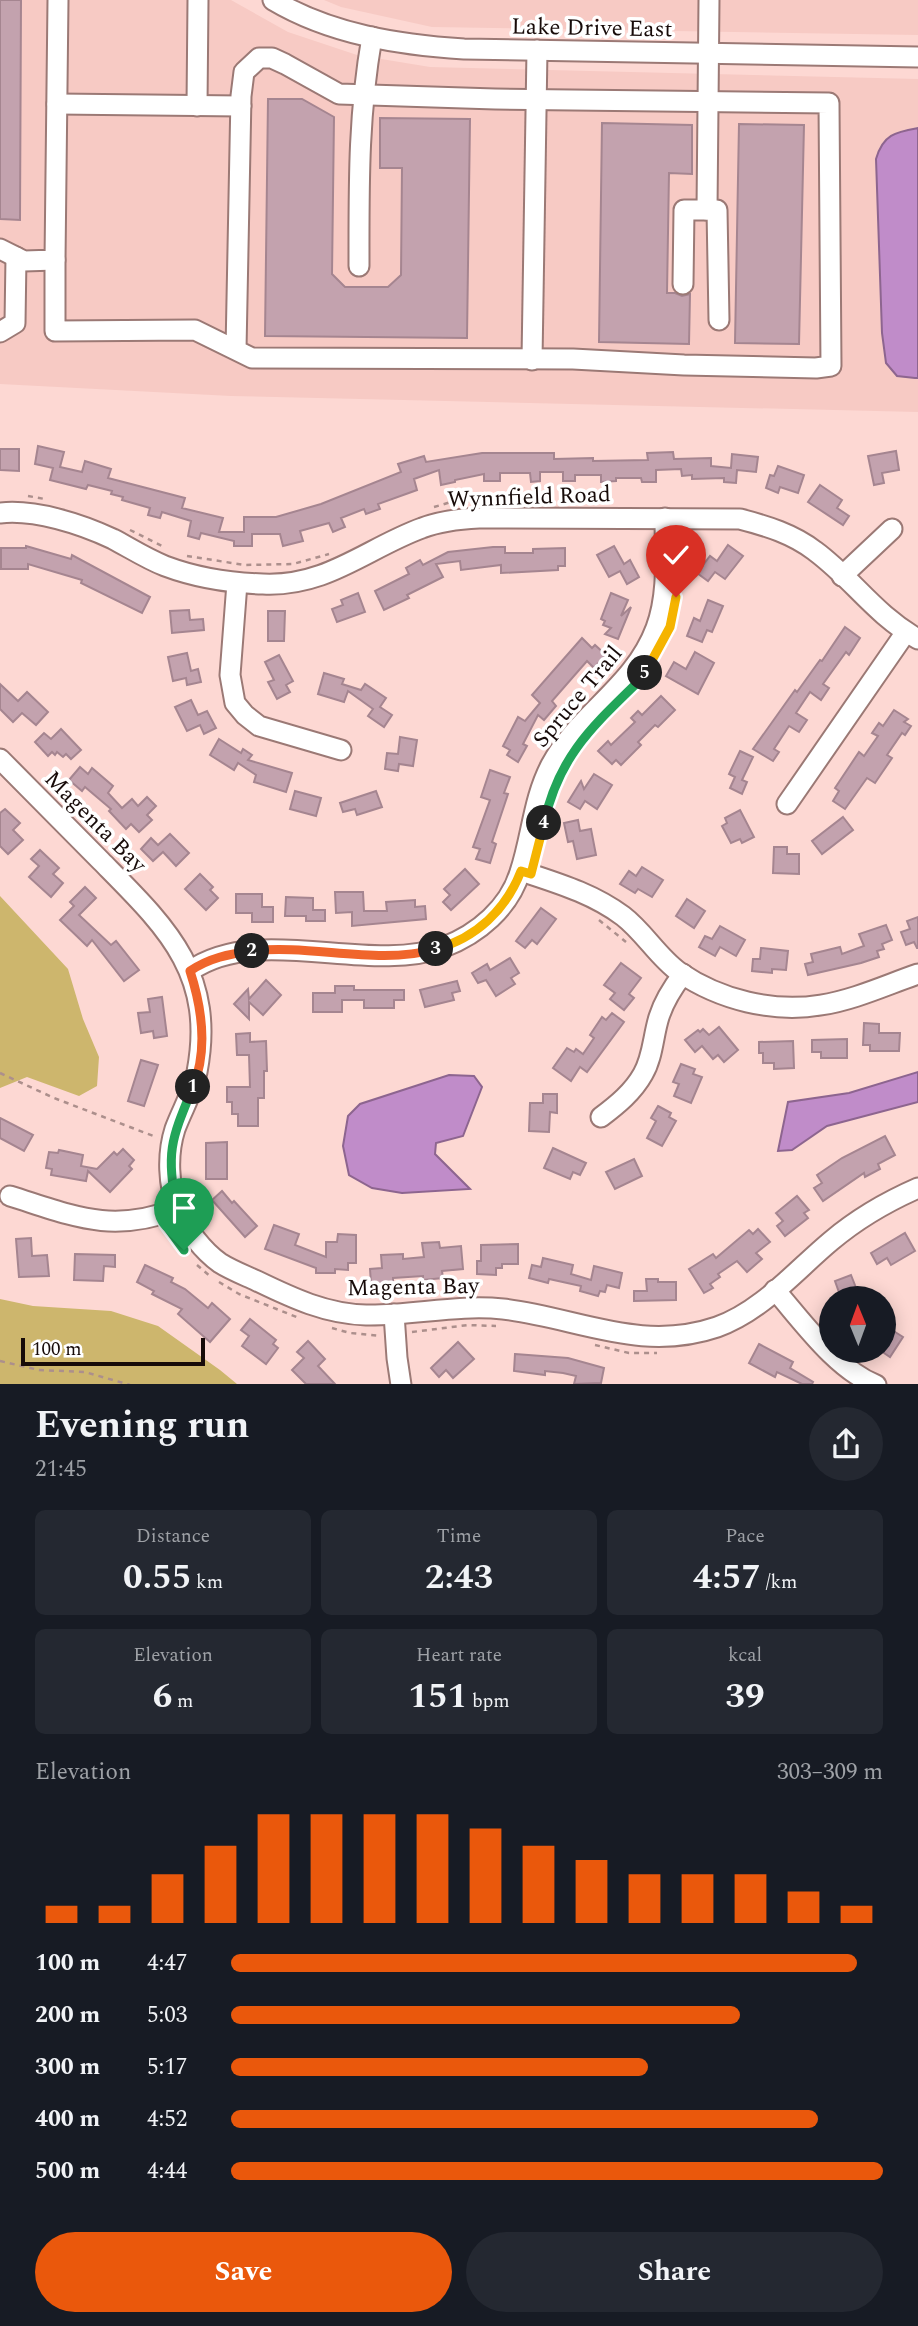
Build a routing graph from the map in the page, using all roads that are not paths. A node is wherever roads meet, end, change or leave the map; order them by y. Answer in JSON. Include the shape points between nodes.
{"nodes":[{"id":1,"x":58,"y":0,"type":"edge"},
{"id":2,"x":198,"y":0,"type":"edge"},
{"id":3,"x":273,"y":0,"type":"edge"},
{"id":4,"x":709,"y":0,"type":"edge"},
{"id":5,"x":372,"y":37,"type":"junction"},
{"id":6,"x":537,"y":50,"type":"junction"},
{"id":7,"x":709,"y":53,"type":"junction"},
{"id":8,"x":918,"y":57,"type":"edge"},
{"id":9,"x":363,"y":94,"type":"junction"},
{"id":10,"x":536,"y":100,"type":"junction"},
{"id":11,"x":709,"y":103,"type":"junction"},
{"id":12,"x":57,"y":104,"type":"junction"},
{"id":13,"x":197,"y":106,"type":"junction"},
{"id":14,"x":241,"y":106,"type":"junction"},
{"id":15,"x":707,"y":210,"type":"junction"},
{"id":16,"x":8,"y":253,"type":"edge"},
{"id":17,"x":55,"y":260,"type":"junction"},
{"id":18,"x":359,"y":266,"type":"dead end"},
{"id":19,"x":683,"y":284,"type":"dead end"},
{"id":20,"x":719,"y":320,"type":"dead end"},
{"id":21,"x":0,"y":332,"type":"edge"},
{"id":22,"x":236,"y":350,"type":"junction"},
{"id":23,"x":532,"y":360,"type":"junction"},
{"id":24,"x":0,"y":513,"type":"edge"},
{"id":25,"x":665,"y":518,"type":"junction"},
{"id":26,"x":892,"y":529,"type":"dead end"},
{"id":27,"x":842,"y":576,"type":"junction"},
{"id":28,"x":237,"y":583,"type":"junction"},
{"id":29,"x":912,"y":635,"type":"edge"},
{"id":30,"x":341,"y":750,"type":"dead end"},
{"id":31,"x":0,"y":758,"type":"edge"},
{"id":32,"x":787,"y":804,"type":"dead end"},
{"id":33,"x":521,"y":871,"type":"junction"},
{"id":34,"x":190,"y":971,"type":"junction"},
{"id":35,"x":682,"y":974,"type":"junction"},
{"id":36,"x":918,"y":974,"type":"edge"},
{"id":37,"x":601,"y":1117,"type":"dead end"},
{"id":38,"x":918,"y":1188,"type":"edge"},
{"id":39,"x":10,"y":1196,"type":"dead end"},
{"id":40,"x":177,"y":1209,"type":"junction"},
{"id":41,"x":775,"y":1290,"type":"junction"},
{"id":42,"x":394,"y":1314,"type":"junction"},
{"id":43,"x":401,"y":1384,"type":"edge"},
{"id":44,"x":876,"y":1384,"type":"edge"}],
"edges":[{"from":1,"to":12,"type":"street"},
{"from":2,"to":13,"type":"street"},
{"from":3,"to":5,"type":"street","name":"Lake Drive East","via":[[327,24]]},
{"from":4,"to":7,"type":"street"},
{"from":5,"to":6,"type":"street","name":"Lake Drive East","via":[[417,46]]},
{"from":5,"to":9,"type":"street"},
{"from":6,"to":7,"type":"street","name":"Lake Drive East"},
{"from":6,"to":10,"type":"street"},
{"from":7,"to":8,"type":"street","name":"Lake Drive East"},
{"from":7,"to":11,"type":"street"},
{"from":9,"to":10,"type":"street"},
{"from":9,"to":14,"type":"street","via":[[339,94],[272,58],[259,58],[244,72]]},
{"from":9,"to":18,"type":"street"},
{"from":10,"to":11,"type":"street"},
{"from":10,"to":23,"type":"street"},
{"from":11,"to":15,"type":"street"},
{"from":11,"to":23,"type":"street","via":[[829,103],[831,366]]},
{"from":12,"to":13,"type":"street"},
{"from":12,"to":17,"type":"street"},
{"from":13,"to":14,"type":"street"},
{"from":14,"to":22,"type":"street"},
{"from":15,"to":19,"type":"street","via":[[684,210]]},
{"from":15,"to":20,"type":"street","via":[[717,210]]},
{"from":16,"to":17,"type":"street","via":[[24,261]]},
{"from":16,"to":21,"type":"street","via":[[15,323]]},
{"from":17,"to":22,"type":"street","via":[[55,331],[195,330]]},
{"from":22,"to":23,"type":"street","via":[[252,358]]},
{"from":24,"to":28,"type":"street","name":"Wynnfield Road","via":[[79,525],[166,566]]},
{"from":25,"to":27,"type":"street","name":"Wynnfield Road","via":[[740,519],[767,526],[814,550]]},
{"from":25,"to":28,"type":"street","name":"Wynnfield Road","via":[[450,520],[422,527],[335,571],[268,585]]},
{"from":25,"to":33,"type":"street","name":"Spruce Trail","via":[[666,576],[658,625],[634,669],[551,765],[533,813]]},
{"from":26,"to":27,"type":"street"},
{"from":27,"to":29,"type":"street","name":"Wynnfield Road"},
{"from":28,"to":30,"type":"street","via":[[230,675],[235,703],[260,726]]},
{"from":29,"to":32,"type":"street"},
{"from":31,"to":34,"type":"street","name":"Magenta Bay","via":[[152,913]]},
{"from":33,"to":34,"type":"street","name":"Spruce Trail","via":[[502,906],[486,923],[444,947],[398,955],[260,950],[230,954]]},
{"from":33,"to":35,"type":"street","via":[[581,891],[624,917]]},
{"from":34,"to":40,"type":"street","name":"Magenta Bay","via":[[202,1026],[195,1082],[172,1142],[171,1182]]},
{"from":35,"to":36,"type":"street","via":[[734,999],[792,1008],[851,998]]},
{"from":35,"to":37,"type":"street","via":[[665,1001],[643,1074]]},
{"from":38,"to":41,"type":"street","name":"Magenta Bay","via":[[856,1221]]},
{"from":39,"to":40,"type":"street","via":[[98,1222],[142,1220]]},
{"from":40,"to":42,"type":"street","name":"Magenta Bay","via":[[201,1246],[240,1273],[316,1307],[342,1313]]},
{"from":41,"to":42,"type":"street","name":"Magenta Bay","via":[[722,1325],[670,1338],[618,1333],[498,1308]]},
{"from":41,"to":44,"type":"street","via":[[821,1343]]},
{"from":42,"to":43,"type":"street"}]}
